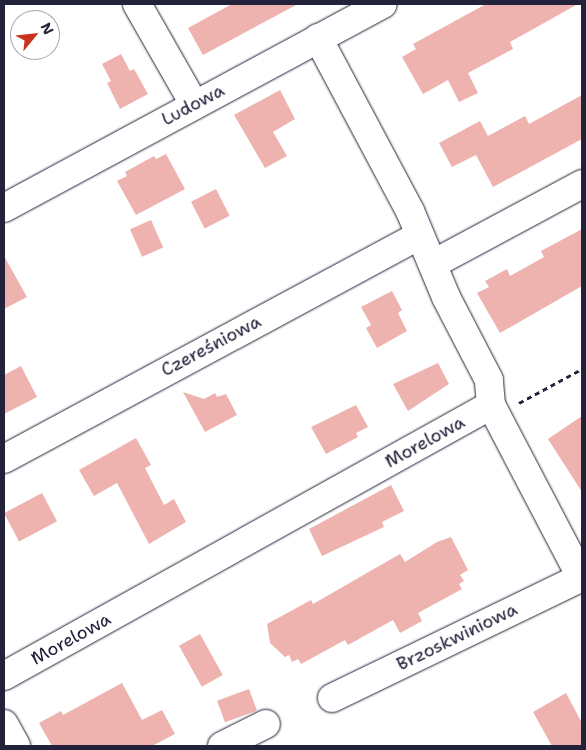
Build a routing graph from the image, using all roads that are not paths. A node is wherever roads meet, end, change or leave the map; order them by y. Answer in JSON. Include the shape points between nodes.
{"nodes":[{"id":1,"x":137,"y":4,"type":"edge"},
{"id":2,"x":382,"y":4,"type":"edge"},
{"id":3,"x":318,"y":38,"type":"junction"},
{"id":4,"x":194,"y":104,"type":"junction"},
{"id":5,"x":582,"y":184,"type":"edge"},
{"id":6,"x":4,"y":208,"type":"edge"},
{"id":7,"x":420,"y":235,"type":"junction"},
{"id":8,"x":432,"y":264,"type":"junction"},
{"id":9,"x":493,"y":409,"type":"junction"},
{"id":10,"x":4,"y":459,"type":"edge"},
{"id":11,"x":582,"y":577,"type":"edge"},
{"id":12,"x":4,"y":676,"type":"edge"},
{"id":13,"x":332,"y":698,"type":"dead end"},
{"id":14,"x":4,"y":724,"type":"edge"},
{"id":15,"x":266,"y":724,"type":"dead end"},
{"id":16,"x":16,"y":746,"type":"edge"},
{"id":17,"x":222,"y":746,"type":"edge"}],
"edges":[{"from":1,"to":4,"type":"street"},
{"from":2,"to":3,"type":"street","name":"Ludowa"},
{"from":3,"to":4,"type":"street","name":"Ludowa"},
{"from":3,"to":7,"type":"street"},
{"from":4,"to":6,"type":"street","name":"Ludowa"},
{"from":5,"to":8,"type":"street"},
{"from":7,"to":8,"type":"street"},
{"from":7,"to":10,"type":"street","name":"Czereśniowa"},
{"from":8,"to":9,"type":"street","via":[[489,380]]},
{"from":9,"to":11,"type":"street"},
{"from":9,"to":12,"type":"street","name":"Morelowa"},
{"from":11,"to":13,"type":"street","name":"Brzoskwiniowa"},
{"from":14,"to":16,"type":"street"},
{"from":15,"to":17,"type":"street"}]}
